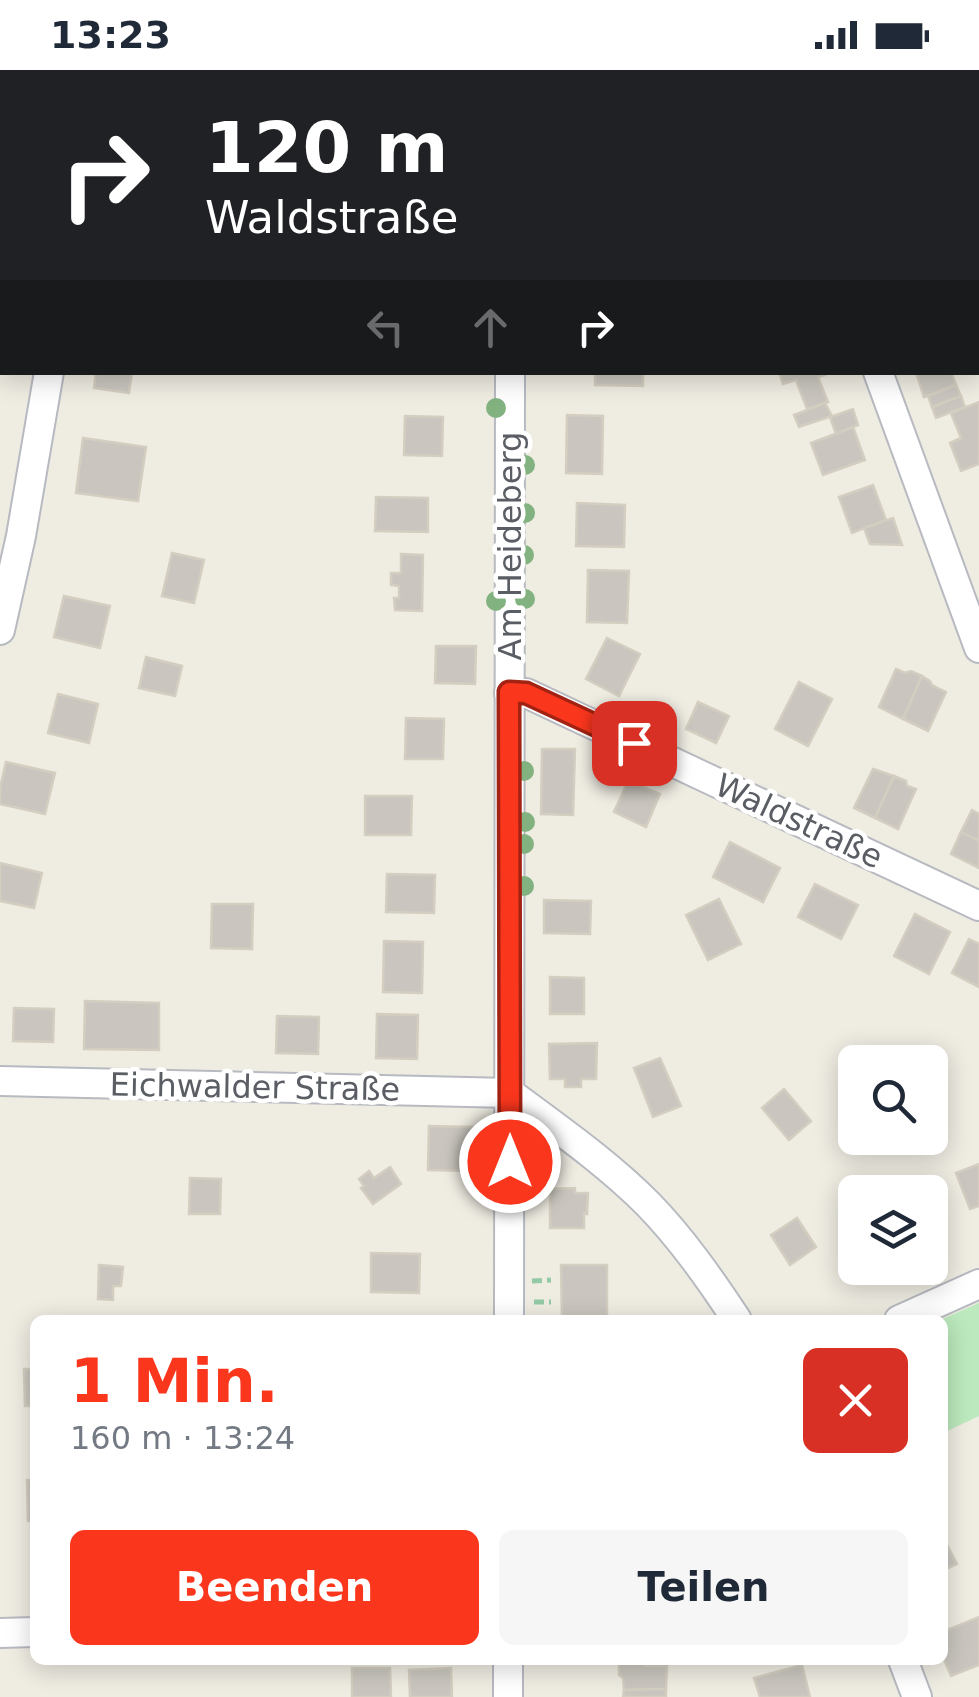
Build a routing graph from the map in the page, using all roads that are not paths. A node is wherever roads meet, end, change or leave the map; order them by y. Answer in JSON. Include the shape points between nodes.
{"nodes":[{"id":1,"x":48,"y":375,"type":"edge"},
{"id":2,"x":510,"y":375,"type":"edge"},
{"id":3,"x":879,"y":375,"type":"edge"},
{"id":4,"x":0,"y":630,"type":"edge"},
{"id":5,"x":979,"y":648,"type":"edge"},
{"id":6,"x":509,"y":692,"type":"junction"},
{"id":7,"x":979,"y":906,"type":"edge"},
{"id":8,"x":0,"y":1081,"type":"edge"},
{"id":9,"x":510,"y":1092,"type":"junction"},
{"id":10,"x":979,"y":1284,"type":"edge"},
{"id":11,"x":509,"y":1315,"type":"edge"},
{"id":12,"x":734,"y":1315,"type":"edge"},
{"id":13,"x":910,"y":1315,"type":"edge"},
{"id":14,"x":30,"y":1632,"type":"edge"},
{"id":15,"x":0,"y":1633,"type":"edge"},
{"id":16,"x":508,"y":1665,"type":"edge"},
{"id":17,"x":905,"y":1665,"type":"edge"},
{"id":18,"x":508,"y":1697,"type":"edge"},
{"id":19,"x":917,"y":1697,"type":"edge"}],
"edges":[{"from":1,"to":4,"type":"street"},
{"from":2,"to":6,"type":"street","name":"Am Heideberg"},
{"from":3,"to":5,"type":"street"},
{"from":6,"to":7,"type":"street","name":"Waldstraße","via":[[526,693]]},
{"from":6,"to":9,"type":"street","name":"Am Heideberg"},
{"from":8,"to":9,"type":"street","name":"Eichwalder Straße"},
{"from":9,"to":11,"type":"street","name":"Am Heideberg"},
{"from":9,"to":12,"type":"street","via":[[646,1203]]},
{"from":10,"to":13,"type":"street"},
{"from":14,"to":15,"type":"street"},
{"from":16,"to":18,"type":"street"},
{"from":17,"to":19,"type":"street"}]}
